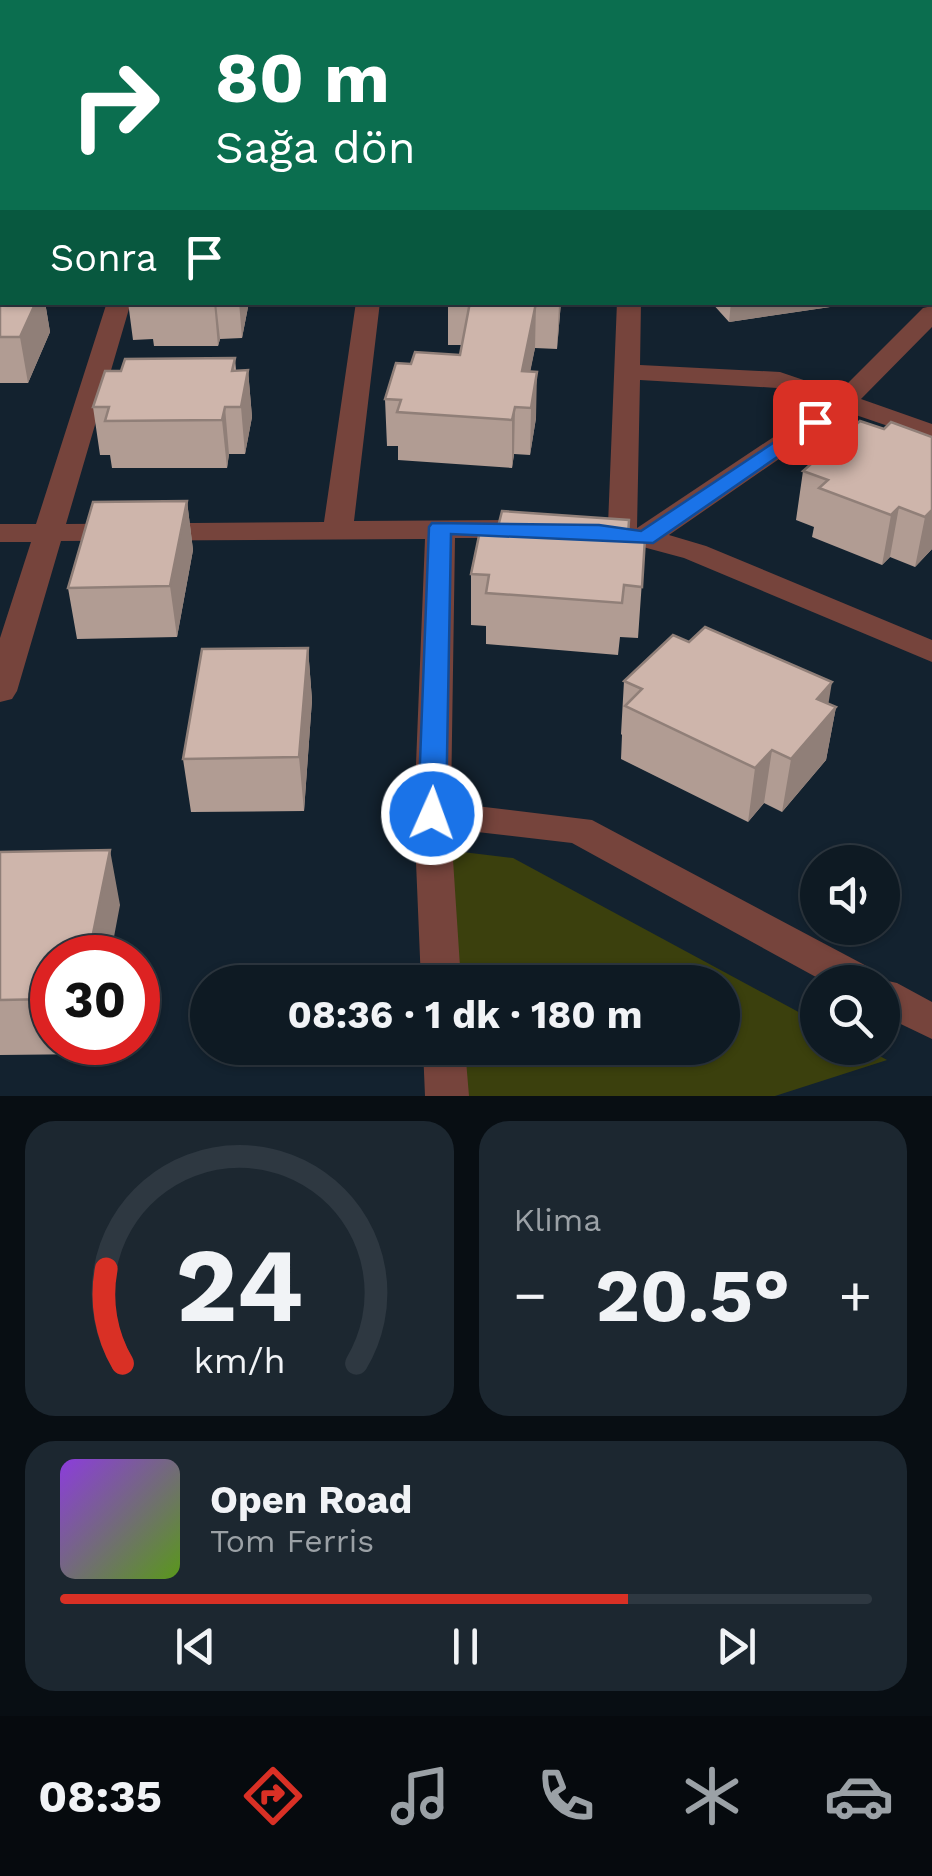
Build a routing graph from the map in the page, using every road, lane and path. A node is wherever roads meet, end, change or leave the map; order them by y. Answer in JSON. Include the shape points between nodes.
{"nodes":[{"id":1,"x":118,"y":305,"type":"edge"},
{"id":2,"x":368,"y":305,"type":"edge"},
{"id":3,"x":629,"y":305,"type":"edge"},
{"id":4,"x":932,"y":313,"type":"edge"},
{"id":5,"x":627,"y":372,"type":"junction"},
{"id":6,"x":844,"y":402,"type":"junction"},
{"id":7,"x":932,"y":433,"type":"edge"},
{"id":8,"x":440,"y":527,"type":"junction"},
{"id":9,"x":338,"y":528,"type":"junction"},
{"id":10,"x":48,"y":532,"type":"junction"},
{"id":11,"x":0,"y":533,"type":"edge"},
{"id":12,"x":634,"y":536,"type":"junction"},
{"id":13,"x":932,"y":652,"type":"edge"},
{"id":14,"x":0,"y":691,"type":"edge"},
{"id":15,"x":432,"y":814,"type":"junction"},
{"id":16,"x":440,"y":965,"type":"edge"},
{"id":17,"x":829,"y":965,"type":"edge"},
{"id":18,"x":900,"y":1005,"type":"edge"},
{"id":19,"x":932,"y":1022,"type":"edge"},
{"id":20,"x":445,"y":1065,"type":"edge"},
{"id":21,"x":447,"y":1096,"type":"edge"}],
"edges":[{"from":1,"to":10,"type":"street"},
{"from":2,"to":9,"type":"street"},
{"from":3,"to":5,"type":"street"},
{"from":4,"to":6,"type":"street"},
{"from":5,"to":6,"type":"street","via":[[780,380]]},
{"from":5,"to":12,"type":"street"},
{"from":6,"to":7,"type":"street"},
{"from":6,"to":12,"type":"street"},
{"from":8,"to":9,"type":"street"},
{"from":8,"to":12,"type":"street"},
{"from":8,"to":15,"type":"street"},
{"from":9,"to":10,"type":"street"},
{"from":10,"to":11,"type":"street"},
{"from":10,"to":14,"type":"street"},
{"from":12,"to":13,"type":"street","via":[[695,552]]},
{"from":15,"to":16,"type":"street"},
{"from":15,"to":17,"type":"street","via":[[579,830]]},
{"from":18,"to":19,"type":"street"},
{"from":20,"to":21,"type":"street"}]}
